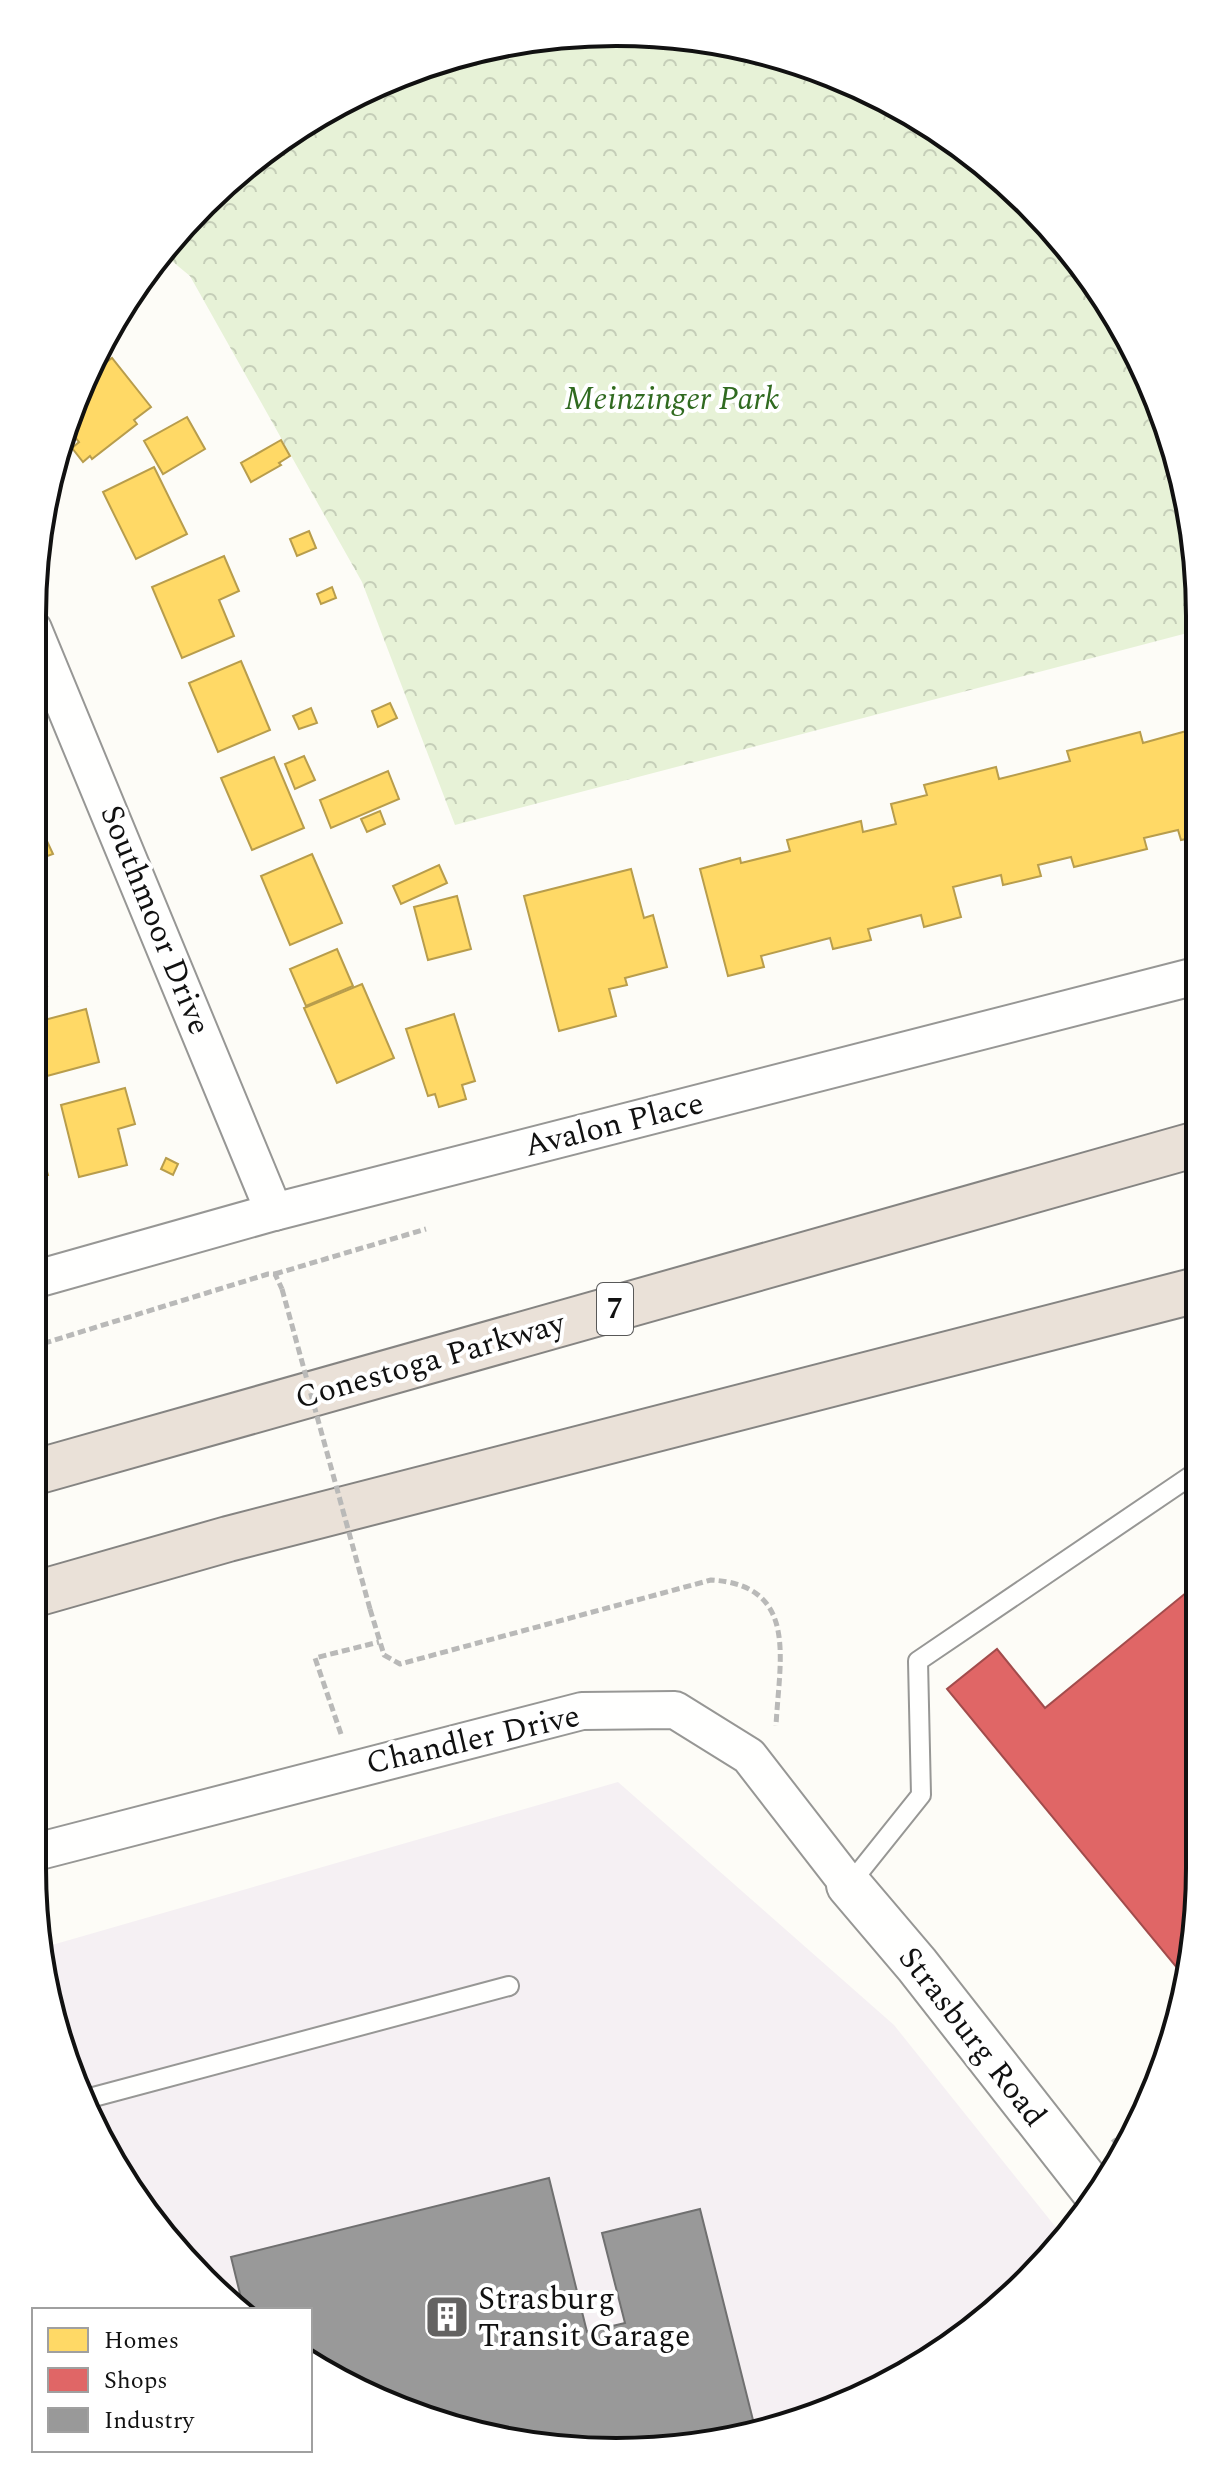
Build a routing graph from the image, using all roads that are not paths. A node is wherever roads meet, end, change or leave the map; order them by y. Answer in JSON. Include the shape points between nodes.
{"nodes":[{"id":1,"x":46,"y":691,"type":"edge"},
{"id":2,"x":1186,"y":979,"type":"edge"},
{"id":3,"x":1186,"y":1147,"type":"edge"},
{"id":4,"x":274,"y":1212,"type":"junction"},
{"id":5,"x":46,"y":1276,"type":"edge"},
{"id":6,"x":1186,"y":1293,"type":"edge"},
{"id":7,"x":46,"y":1469,"type":"edge"},
{"id":8,"x":1186,"y":1479,"type":"edge"},
{"id":9,"x":46,"y":1591,"type":"edge"},
{"id":10,"x":46,"y":1849,"type":"edge"},
{"id":11,"x":849,"y":1885,"type":"junction"},
{"id":12,"x":509,"y":1986,"type":"dead end"},
{"id":13,"x":94,"y":2097,"type":"edge"},
{"id":14,"x":1090,"y":2185,"type":"edge"}],
"edges":[{"from":1,"to":4,"type":"street","name":"Southmoor Drive"},
{"from":2,"to":4,"type":"street","name":"Avalon Place"},
{"from":3,"to":7,"type":"highway","name":"Conestoga Parkway","number":"7"},
{"from":4,"to":5,"type":"street","name":"Avalon Place"},
{"from":6,"to":9,"type":"highway","via":[[228,1539]]},
{"from":8,"to":11,"type":"lane","via":[[918,1661],[921,1795]]},
{"from":10,"to":11,"type":"street","name":"Chandler Drive","via":[[582,1711],[675,1710],[749,1756]]},
{"from":11,"to":14,"type":"street","name":"Strasburg Road"},
{"from":12,"to":13,"type":"lane"}]}
